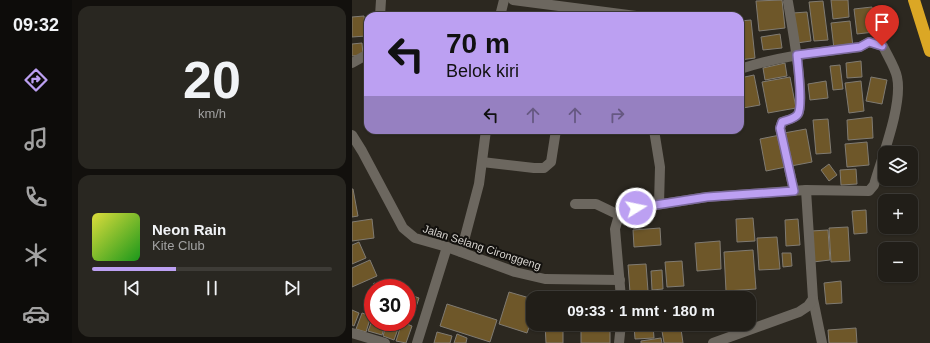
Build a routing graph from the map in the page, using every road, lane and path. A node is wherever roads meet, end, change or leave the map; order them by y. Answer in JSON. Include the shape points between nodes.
{"nodes":[{"id":1,"x":381,"y":0,"type":"edge"},
{"id":2,"x":504,"y":0,"type":"edge"},
{"id":3,"x":513,"y":0,"type":"edge"},
{"id":4,"x":914,"y":0,"type":"edge"},
{"id":5,"x":788,"y":2,"type":"dead end"},
{"id":6,"x":380,"y":12,"type":"edge"},
{"id":7,"x":501,"y":12,"type":"edge"},
{"id":8,"x":572,"y":12,"type":"edge"},
{"id":9,"x":930,"y":51,"type":"edge"},
{"id":10,"x":797,"y":55,"type":"junction"},
{"id":11,"x":364,"y":56,"type":"edge"},
{"id":12,"x":352,"y":63,"type":"edge"},
{"id":13,"x":744,"y":67,"type":"edge"},
{"id":14,"x":486,"y":134,"type":"edge"},
{"id":15,"x":555,"y":134,"type":"edge"},
{"id":16,"x":655,"y":134,"type":"edge"},
{"id":17,"x":352,"y":135,"type":"edge"},
{"id":18,"x":482,"y":162,"type":"junction"},
{"id":19,"x":806,"y":190,"type":"junction"},
{"id":20,"x":794,"y":191,"type":"junction"},
{"id":21,"x":575,"y":204,"type":"dead end"},
{"id":22,"x":659,"y":204,"type":"junction"},
{"id":23,"x":619,"y":215,"type":"junction"},
{"id":24,"x":447,"y":247,"type":"junction"},
{"id":25,"x":461,"y":252,"type":"junction"},
{"id":26,"x":620,"y":280,"type":"junction"},
{"id":27,"x":621,"y":291,"type":"edge"},
{"id":28,"x":813,"y":299,"type":"junction"},
{"id":29,"x":620,"y":331,"type":"edge"},
{"id":30,"x":352,"y":333,"type":"edge"},
{"id":31,"x":385,"y":343,"type":"edge"},
{"id":32,"x":417,"y":343,"type":"edge"},
{"id":33,"x":619,"y":343,"type":"edge"},
{"id":34,"x":713,"y":343,"type":"edge"},
{"id":35,"x":822,"y":343,"type":"edge"}],
"edges":[{"from":1,"to":6,"type":"street"},
{"from":2,"to":7,"type":"street"},
{"from":3,"to":8,"type":"street"},
{"from":4,"to":9,"type":"highway"},
{"from":5,"to":10,"type":"street"},
{"from":10,"to":13,"type":"street"},
{"from":10,"to":19,"type":"street","via":[[860,47],[869,42],[882,46],[897,75],[896,109],[872,189]]},
{"from":10,"to":20,"type":"street","via":[[799,114],[782,122],[780,128]]},
{"from":11,"to":12,"type":"street"},
{"from":14,"to":18,"type":"street"},
{"from":15,"to":18,"type":"street","via":[[551,162],[544,168]]},
{"from":16,"to":22,"type":"street","via":[[660,166]]},
{"from":17,"to":24,"type":"street","name":"Jalan Selang Cironggeng","via":[[404,228],[415,238]]},
{"from":18,"to":25,"type":"street","via":[[479,184]]},
{"from":19,"to":20,"type":"street"},
{"from":19,"to":28,"type":"street"},
{"from":20,"to":22,"type":"street","via":[[707,197]]},
{"from":21,"to":23,"type":"street","via":[[596,204]]},
{"from":22,"to":23,"type":"street","via":[[624,210]]},
{"from":23,"to":26,"type":"street","via":[[615,229]]},
{"from":24,"to":25,"type":"street","name":"Jalan Selang Cironggeng"},
{"from":24,"to":32,"type":"street"},
{"from":25,"to":26,"type":"street","name":"Jalan Selang Cironggeng","via":[[545,280]]},
{"from":26,"to":27,"type":"street"},
{"from":28,"to":34,"type":"street","via":[[799,312]]},
{"from":28,"to":35,"type":"street"},
{"from":29,"to":33,"type":"street"},
{"from":30,"to":31,"type":"street"}]}
